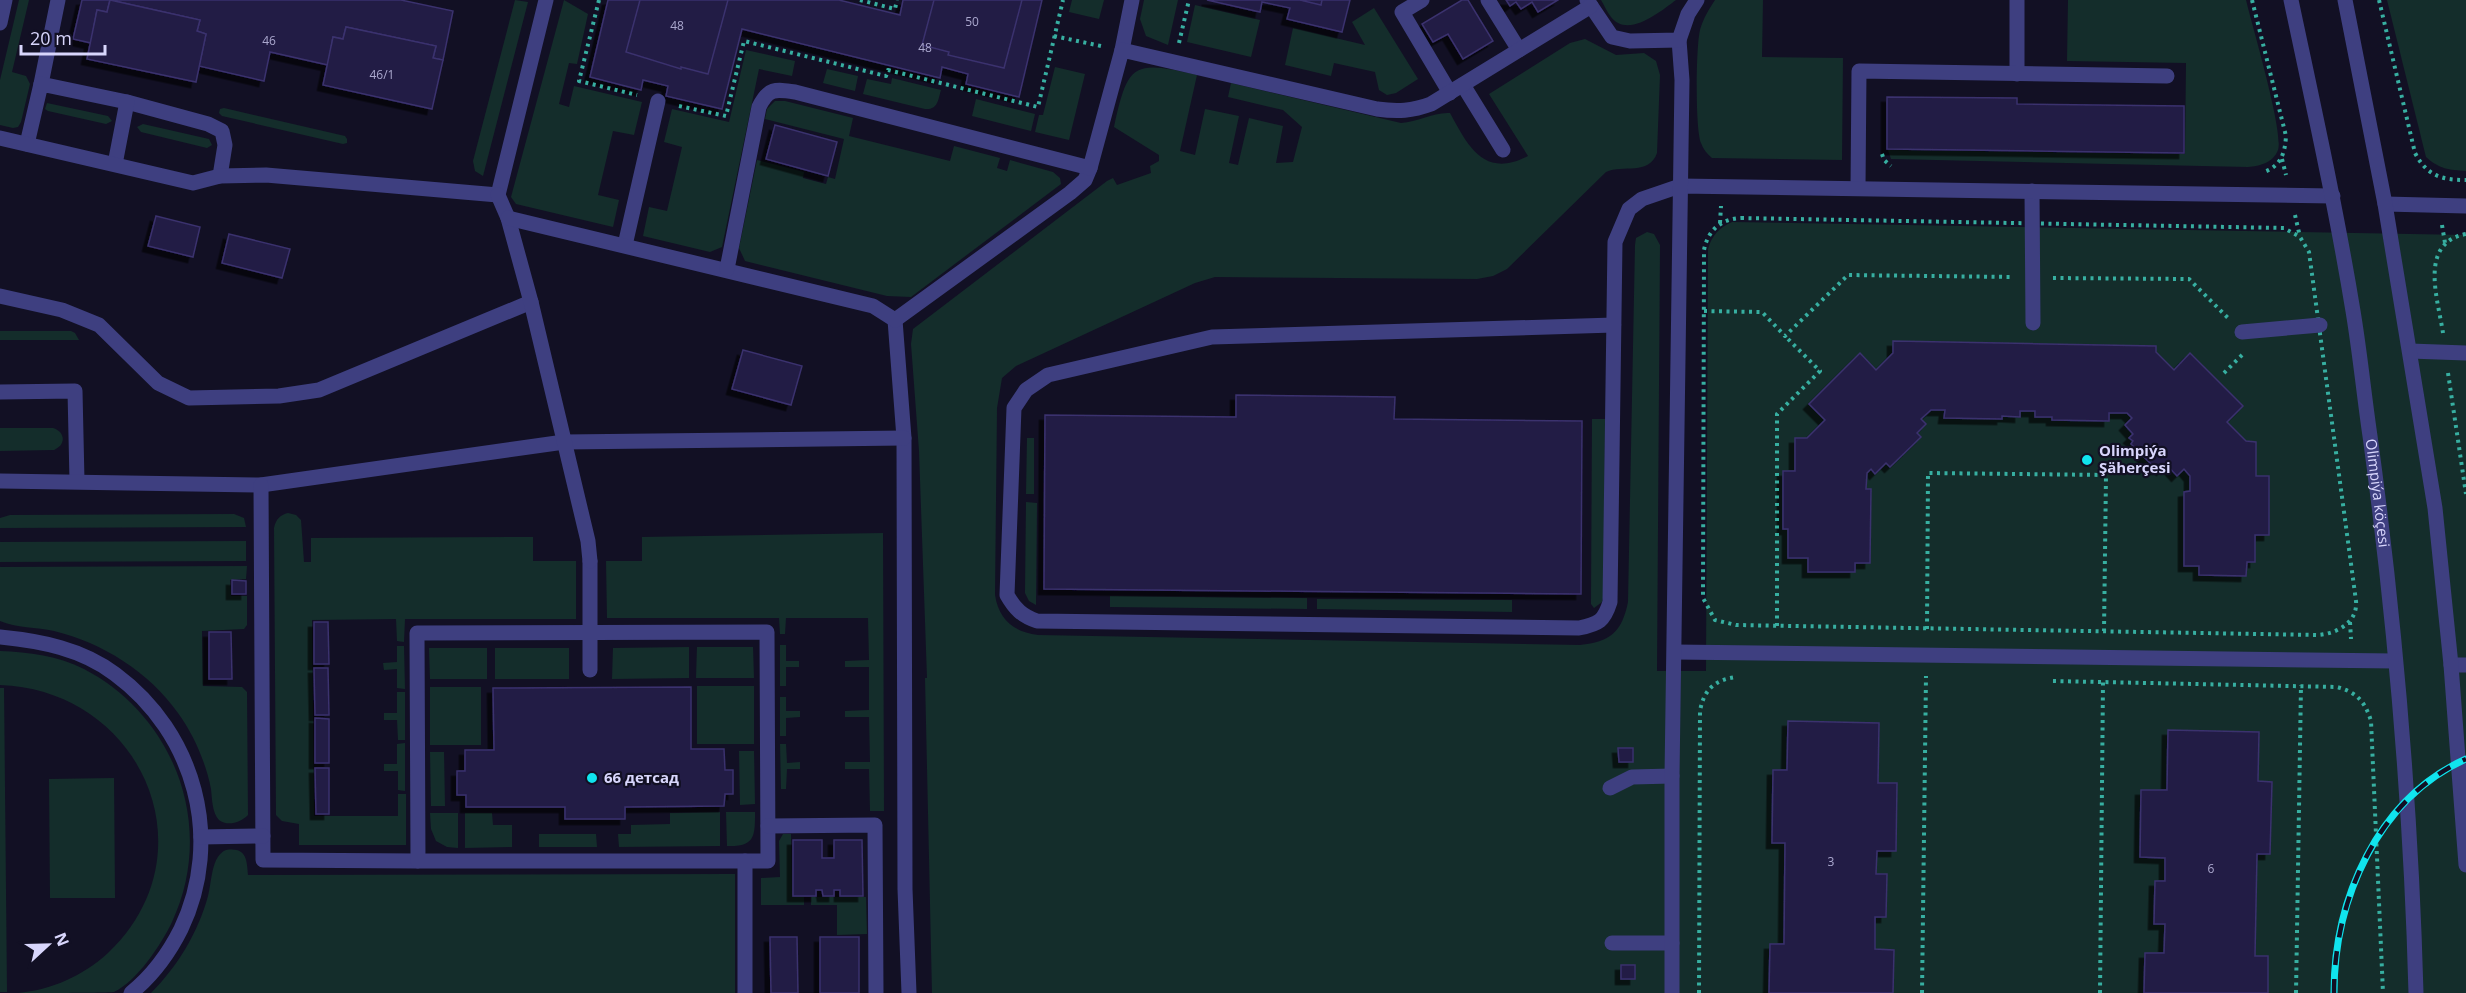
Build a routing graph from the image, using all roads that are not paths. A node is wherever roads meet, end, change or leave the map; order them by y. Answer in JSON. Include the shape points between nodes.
{"nodes":[{"id":1,"x":5,"y":0,"type":"edge"},
{"id":2,"x":58,"y":0,"type":"edge"},
{"id":3,"x":546,"y":0,"type":"edge"},
{"id":4,"x":1132,"y":0,"type":"edge"},
{"id":5,"x":1422,"y":0,"type":"edge"},
{"id":6,"x":1488,"y":0,"type":"edge"},
{"id":7,"x":1697,"y":0,"type":"edge"},
{"id":8,"x":2017,"y":0,"type":"edge"},
{"id":9,"x":2291,"y":0,"type":"edge"},
{"id":10,"x":2345,"y":0,"type":"edge"},
{"id":11,"x":1589,"y":3,"type":"edge"},
{"id":12,"x":0,"y":23,"type":"edge"},
{"id":13,"x":1679,"y":40,"type":"junction"},
{"id":14,"x":1122,"y":50,"type":"junction"},
{"id":15,"x":1519,"y":51,"type":"junction"},
{"id":16,"x":2017,"y":74,"type":"junction"},
{"id":17,"x":2167,"y":76,"type":"dead end"},
{"id":18,"x":41,"y":84,"type":"junction"},
{"id":19,"x":1456,"y":89,"type":"junction"},
{"id":20,"x":658,"y":101,"type":"dead end"},
{"id":21,"x":127,"y":102,"type":"junction"},
{"id":22,"x":0,"y":138,"type":"edge"},
{"id":23,"x":27,"y":144,"type":"junction"},
{"id":24,"x":1503,"y":150,"type":"dead end"},
{"id":25,"x":115,"y":164,"type":"junction"},
{"id":26,"x":1090,"y":168,"type":"junction"},
{"id":27,"x":220,"y":176,"type":"junction"},
{"id":28,"x":1680,"y":186,"type":"junction"},
{"id":29,"x":1858,"y":188,"type":"junction"},
{"id":30,"x":2032,"y":191,"type":"junction"},
{"id":31,"x":498,"y":195,"type":"junction"},
{"id":32,"x":2333,"y":196,"type":"junction"},
{"id":33,"x":2385,"y":204,"type":"junction"},
{"id":34,"x":2466,"y":206,"type":"edge"},
{"id":35,"x":508,"y":218,"type":"junction"},
{"id":36,"x":625,"y":245,"type":"junction"},
{"id":37,"x":727,"y":269,"type":"junction"},
{"id":38,"x":0,"y":296,"type":"edge"},
{"id":39,"x":531,"y":302,"type":"junction"},
{"id":40,"x":896,"y":320,"type":"junction"},
{"id":41,"x":2032,"y":323,"type":"dead end"},
{"id":42,"x":1614,"y":325,"type":"junction"},
{"id":43,"x":2320,"y":325,"type":"road end"},
{"id":44,"x":2242,"y":332,"type":"road end"},
{"id":45,"x":2410,"y":351,"type":"junction"},
{"id":46,"x":2466,"y":353,"type":"edge"},
{"id":47,"x":0,"y":392,"type":"edge"},
{"id":48,"x":904,"y":438,"type":"junction"},
{"id":49,"x":564,"y":442,"type":"junction"},
{"id":50,"x":0,"y":481,"type":"edge"},
{"id":51,"x":77,"y":481,"type":"junction"},
{"id":52,"x":261,"y":485,"type":"junction"},
{"id":53,"x":590,"y":633,"type":"junction"},
{"id":54,"x":0,"y":637,"type":"edge"},
{"id":55,"x":1675,"y":652,"type":"junction"},
{"id":56,"x":2395,"y":661,"type":"junction"},
{"id":57,"x":2458,"y":665,"type":"edge"},
{"id":58,"x":590,"y":670,"type":"dead end"},
{"id":59,"x":1672,"y":776,"type":"junction"},
{"id":60,"x":1610,"y":789,"type":"dead end"},
{"id":61,"x":768,"y":825,"type":"junction"},
{"id":62,"x":263,"y":836,"type":"junction"},
{"id":63,"x":201,"y":837,"type":"junction"},
{"id":64,"x":418,"y":861,"type":"junction"},
{"id":65,"x":745,"y":861,"type":"junction"},
{"id":66,"x":2466,"y":865,"type":"edge"},
{"id":67,"x":1612,"y":943,"type":"dead end"},
{"id":68,"x":1672,"y":943,"type":"junction"},
{"id":69,"x":131,"y":993,"type":"edge"},
{"id":70,"x":746,"y":993,"type":"edge"},
{"id":71,"x":876,"y":993,"type":"edge"},
{"id":72,"x":909,"y":993,"type":"edge"},
{"id":73,"x":1672,"y":993,"type":"edge"},
{"id":74,"x":2416,"y":993,"type":"edge"}],
"edges":[{"from":1,"to":12,"type":"street"},
{"from":2,"to":18,"type":"street"},
{"from":3,"to":31,"type":"street"},
{"from":4,"to":14,"type":"street"},
{"from":5,"to":19,"type":"street","via":[[1402,12]]},
{"from":6,"to":15,"type":"street"},
{"from":7,"to":13,"type":"street"},
{"from":8,"to":16,"type":"street"},
{"from":9,"to":32,"type":"street","name":"Olimpiýa köçesi"},
{"from":10,"to":33,"type":"street"},
{"from":11,"to":13,"type":"street","via":[[1612,37]]},
{"from":11,"to":15,"type":"street"},
{"from":13,"to":28,"type":"street"},
{"from":14,"to":19,"type":"street","via":[[1399,112],[1431,104]]},
{"from":14,"to":26,"type":"street"},
{"from":15,"to":19,"type":"street"},
{"from":16,"to":17,"type":"street"},
{"from":16,"to":29,"type":"street","via":[[1859,71]]},
{"from":18,"to":21,"type":"street"},
{"from":18,"to":23,"type":"street"},
{"from":19,"to":24,"type":"street"},
{"from":20,"to":36,"type":"street"},
{"from":21,"to":25,"type":"street"},
{"from":21,"to":27,"type":"street","via":[[222,131],[225,146]]},
{"from":22,"to":23,"type":"street"},
{"from":23,"to":25,"type":"street"},
{"from":25,"to":27,"type":"street","via":[[193,183]]},
{"from":26,"to":37,"type":"street","via":[[795,92],[772,90],[759,107]]},
{"from":26,"to":40,"type":"street","via":[[1085,180],[1070,193]]},
{"from":27,"to":31,"type":"street","via":[[266,175]]},
{"from":28,"to":29,"type":"street"},
{"from":28,"to":42,"type":"street","via":[[1642,199],[1629,209],[1615,242]]},
{"from":28,"to":55,"type":"street"},
{"from":29,"to":30,"type":"street"},
{"from":30,"to":32,"type":"street"},
{"from":30,"to":41,"type":"street"},
{"from":31,"to":35,"type":"street"},
{"from":32,"to":56,"type":"street","name":"Olimpiýa köçesi","via":[[2380,512]]},
{"from":33,"to":34,"type":"street"},
{"from":33,"to":45,"type":"street"},
{"from":35,"to":36,"type":"street"},
{"from":35,"to":39,"type":"street"},
{"from":36,"to":37,"type":"street"},
{"from":37,"to":40,"type":"street","via":[[873,306]]},
{"from":38,"to":39,"type":"street","via":[[62,310],[99,326],[158,383],[189,398],[279,396],[319,390]]},
{"from":39,"to":49,"type":"street"},
{"from":40,"to":48,"type":"street"},
{"from":42,"to":42,"type":"street","via":[[1610,602],[1605,616],[1594,625],[1579,628],[1037,621],[1014,608],[1007,595],[1014,408],[1026,390],[1048,375],[1212,336]]},
{"from":43,"to":44,"type":"street"},
{"from":45,"to":46,"type":"street"},
{"from":45,"to":57,"type":"street"},
{"from":47,"to":51,"type":"street","via":[[75,391]]},
{"from":48,"to":49,"type":"street"},
{"from":48,"to":72,"type":"street"},
{"from":49,"to":52,"type":"street"},
{"from":49,"to":53,"type":"street","via":[[588,541]]},
{"from":50,"to":51,"type":"street"},
{"from":51,"to":52,"type":"street"},
{"from":52,"to":62,"type":"street"},
{"from":53,"to":58,"type":"street"},
{"from":53,"to":61,"type":"street","via":[[767,632]]},
{"from":53,"to":64,"type":"street","via":[[417,633]]},
{"from":54,"to":63,"type":"street","via":[[59,646],[114,673],[137,692],[169,731],[188,766]]},
{"from":55,"to":56,"type":"street"},
{"from":55,"to":59,"type":"street"},
{"from":56,"to":74,"type":"street","name":"Olimpiýa köçesi","via":[[2414,910]]},
{"from":57,"to":66,"type":"street"},
{"from":59,"to":60,"type":"street","via":[[1632,777]]},
{"from":59,"to":68,"type":"street"},
{"from":61,"to":65,"type":"street","via":[[768,861]]},
{"from":61,"to":71,"type":"street","via":[[875,825]]},
{"from":62,"to":63,"type":"street"},
{"from":62,"to":64,"type":"street","via":[[263,860]]},
{"from":63,"to":69,"type":"street","via":[[197,885],[188,914],[158,966]]},
{"from":64,"to":65,"type":"street"},
{"from":65,"to":70,"type":"street"},
{"from":67,"to":68,"type":"street"},
{"from":68,"to":73,"type":"street"}]}
